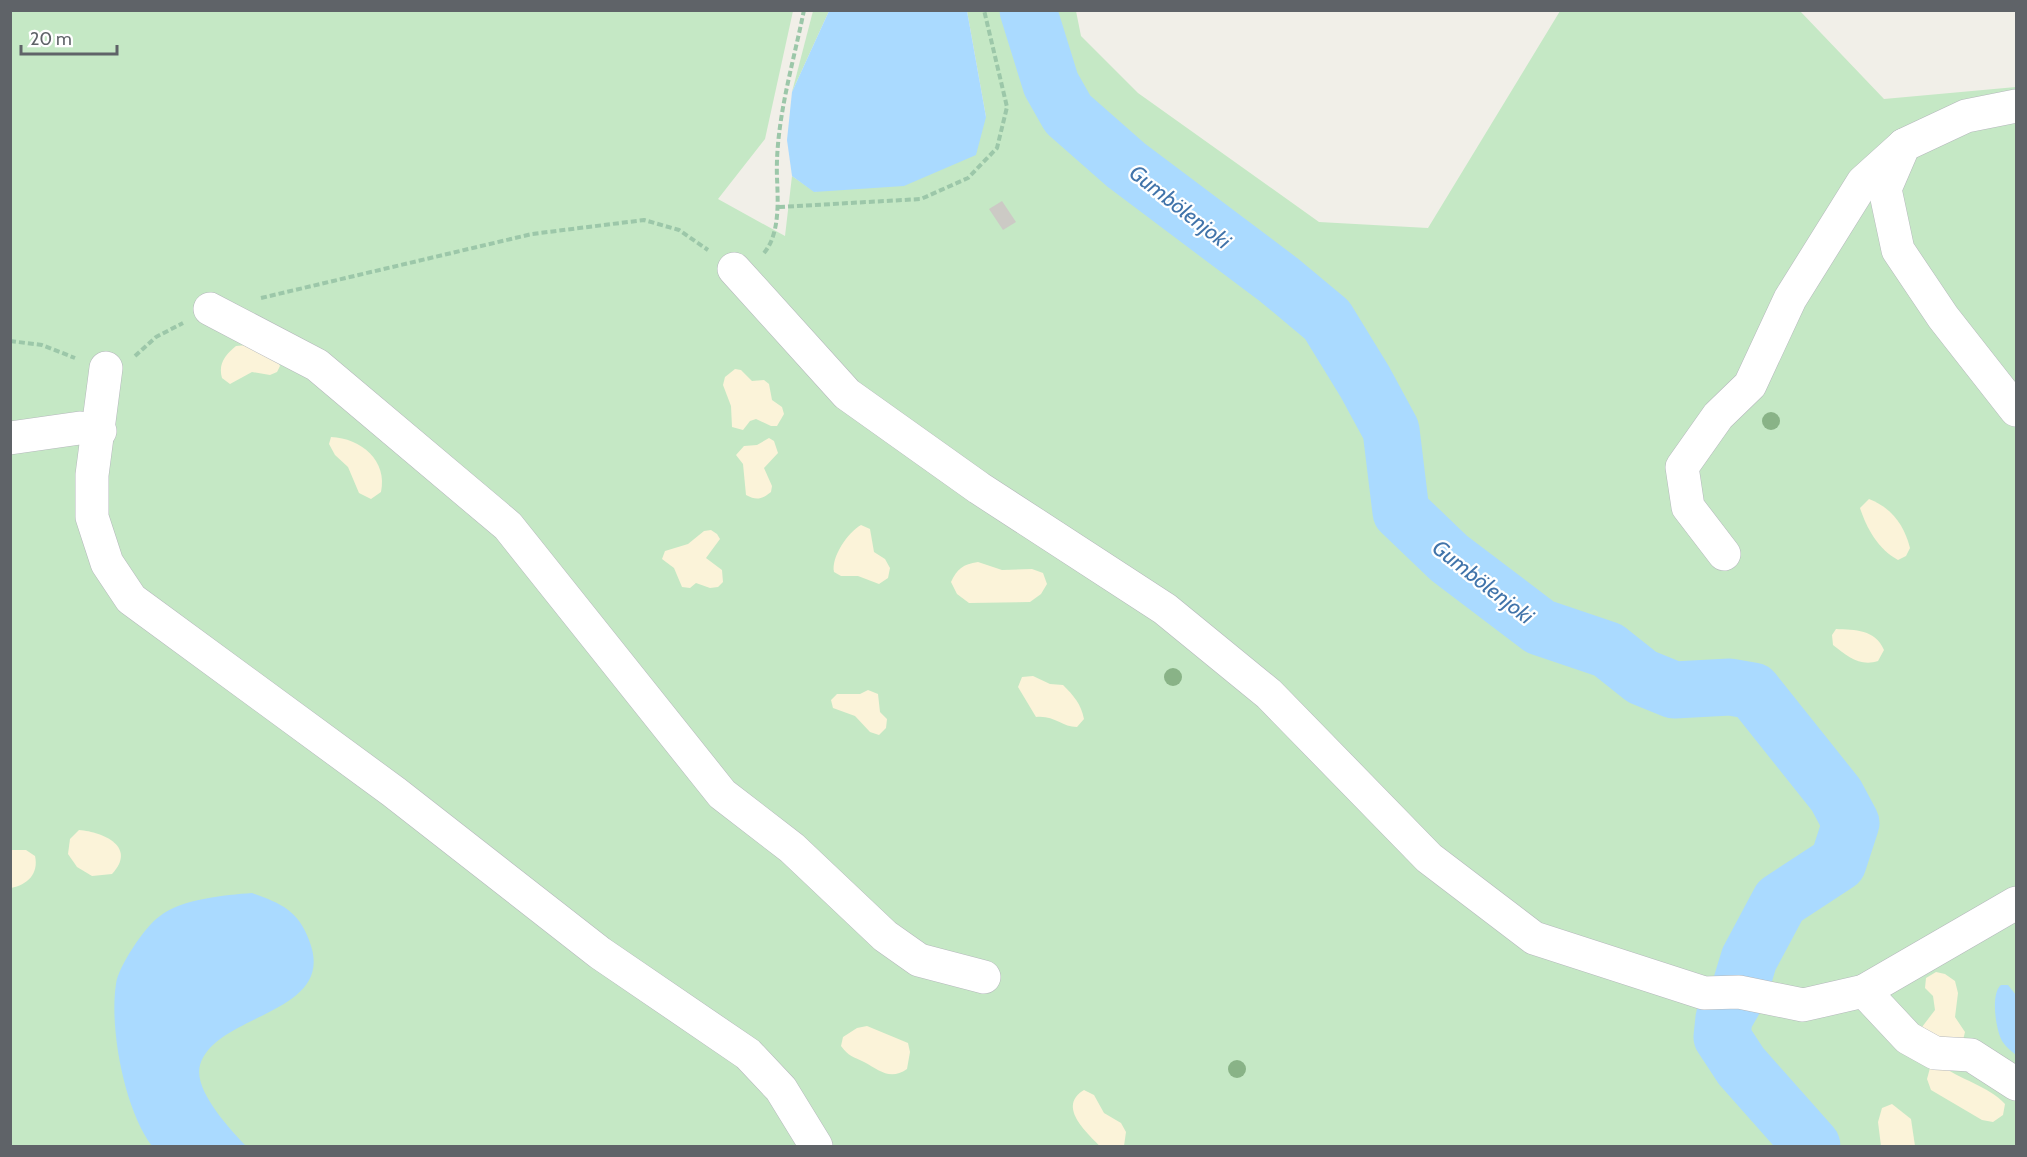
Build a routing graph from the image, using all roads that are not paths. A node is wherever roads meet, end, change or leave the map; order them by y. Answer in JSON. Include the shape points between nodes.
{"nodes":[{"id":1,"x":2016,"y":106,"type":"edge"},
{"id":2,"x":1904,"y":145,"type":"junction"},
{"id":3,"x":734,"y":269,"type":"road end"},
{"id":4,"x":210,"y":309,"type":"road end"},
{"id":5,"x":106,"y":368,"type":"road end"},
{"id":6,"x":2016,"y":410,"type":"edge"},
{"id":7,"x":100,"y":431,"type":"junction"},
{"id":8,"x":10,"y":438,"type":"edge"},
{"id":9,"x":1724,"y":554,"type":"dead end"},
{"id":10,"x":2016,"y":905,"type":"edge"},
{"id":11,"x":984,"y":977,"type":"dead end"},
{"id":12,"x":1864,"y":991,"type":"junction"},
{"id":13,"x":2016,"y":1084,"type":"edge"},
{"id":14,"x":816,"y":1146,"type":"edge"}],
"edges":[{"from":1,"to":2,"type":"lane","via":[[1966,116]]},
{"from":2,"to":6,"type":"lane","via":[[1885,189],[1899,250],[1943,317]]},
{"from":2,"to":9,"type":"lane","via":[[1863,182],[1790,299],[1750,385],[1718,416],[1682,467],[1688,507]]},
{"from":3,"to":12,"type":"lane","via":[[847,394],[979,488],[1165,609],[1269,694],[1429,858],[1534,938],[1704,993],[1739,992],[1803,1005]]},
{"from":4,"to":11,"type":"lane","via":[[316,365],[508,526],[722,794],[792,848],[885,936],[919,960]]},
{"from":5,"to":7,"type":"lane"},
{"from":7,"to":8,"type":"lane","via":[[80,428]]},
{"from":7,"to":14,"type":"lane","via":[[92,475],[92,518],[107,563],[131,599],[394,792],[600,953],[748,1054],[781,1089]]},
{"from":10,"to":12,"type":"lane"},
{"from":12,"to":13,"type":"lane","via":[[1908,1038],[1935,1053],[1971,1055]]}]}
